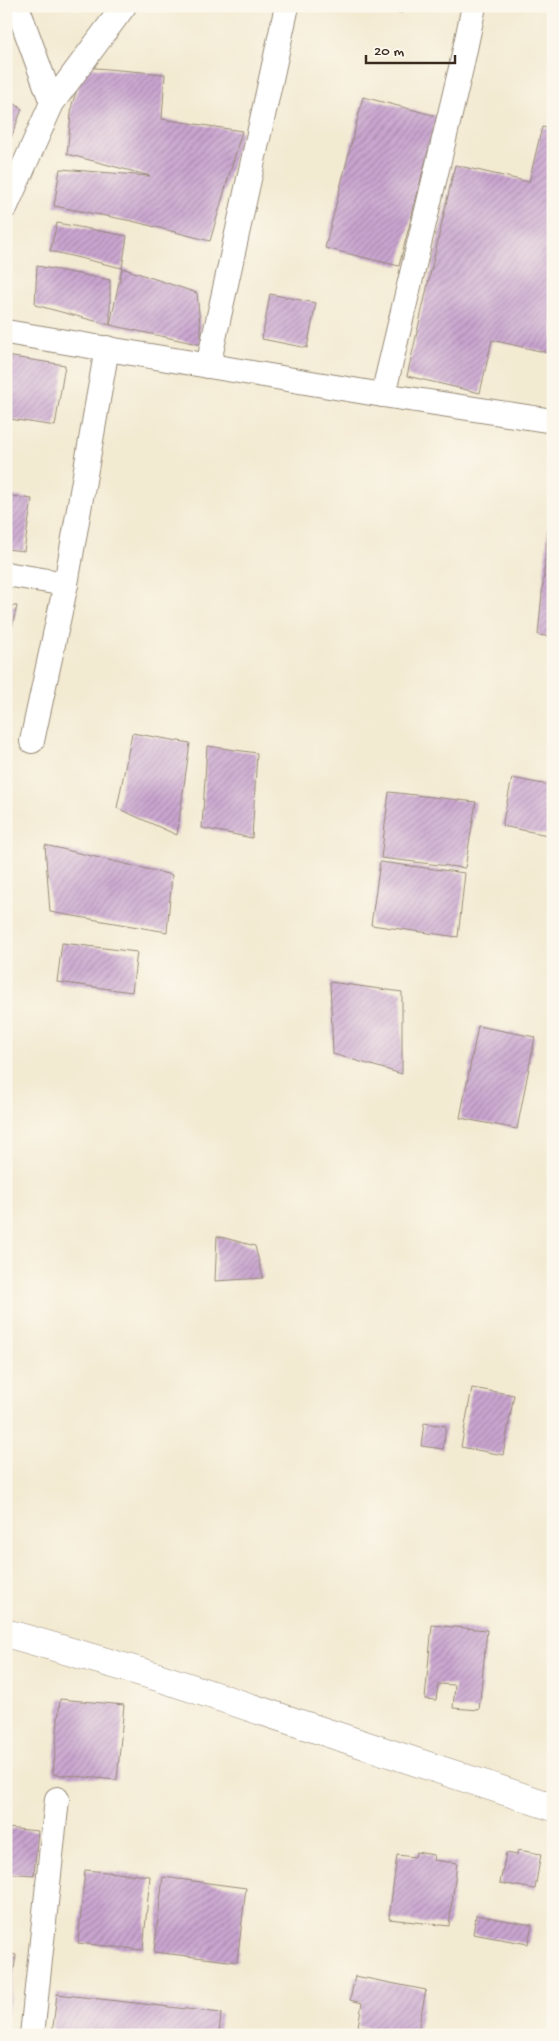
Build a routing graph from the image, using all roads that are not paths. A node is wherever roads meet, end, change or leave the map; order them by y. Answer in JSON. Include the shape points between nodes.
{"nodes":[{"id":1,"x":17,"y":6,"type":"edge"},
{"id":2,"x":124,"y":6,"type":"edge"},
{"id":3,"x":287,"y":6,"type":"edge"},
{"id":4,"x":474,"y":6,"type":"edge"},
{"id":5,"x":52,"y":103,"type":"junction"},
{"id":6,"x":6,"y":206,"type":"edge"},
{"id":7,"x":6,"y":332,"type":"edge"},
{"id":8,"x":107,"y":348,"type":"junction"},
{"id":9,"x":208,"y":366,"type":"junction"},
{"id":10,"x":383,"y":395,"type":"junction"},
{"id":11,"x":553,"y":421,"type":"edge"},
{"id":12,"x":6,"y":574,"type":"edge"},
{"id":13,"x":66,"y":584,"type":"junction"},
{"id":14,"x":32,"y":740,"type":"dead end"},
{"id":15,"x":6,"y":1633,"type":"edge"},
{"id":16,"x":57,"y":1799,"type":"dead end"},
{"id":17,"x":553,"y":1808,"type":"edge"},
{"id":18,"x":32,"y":2035,"type":"edge"}],
"edges":[{"from":1,"to":5,"type":"street"},
{"from":2,"to":5,"type":"street"},
{"from":3,"to":9,"type":"street"},
{"from":4,"to":10,"type":"street"},
{"from":5,"to":6,"type":"street"},
{"from":7,"to":8,"type":"street"},
{"from":8,"to":9,"type":"street"},
{"from":8,"to":13,"type":"street"},
{"from":9,"to":10,"type":"street"},
{"from":10,"to":11,"type":"street"},
{"from":12,"to":13,"type":"street"},
{"from":13,"to":14,"type":"street"},
{"from":15,"to":17,"type":"main road","via":[[158,1677]]},
{"from":16,"to":18,"type":"street"}]}
